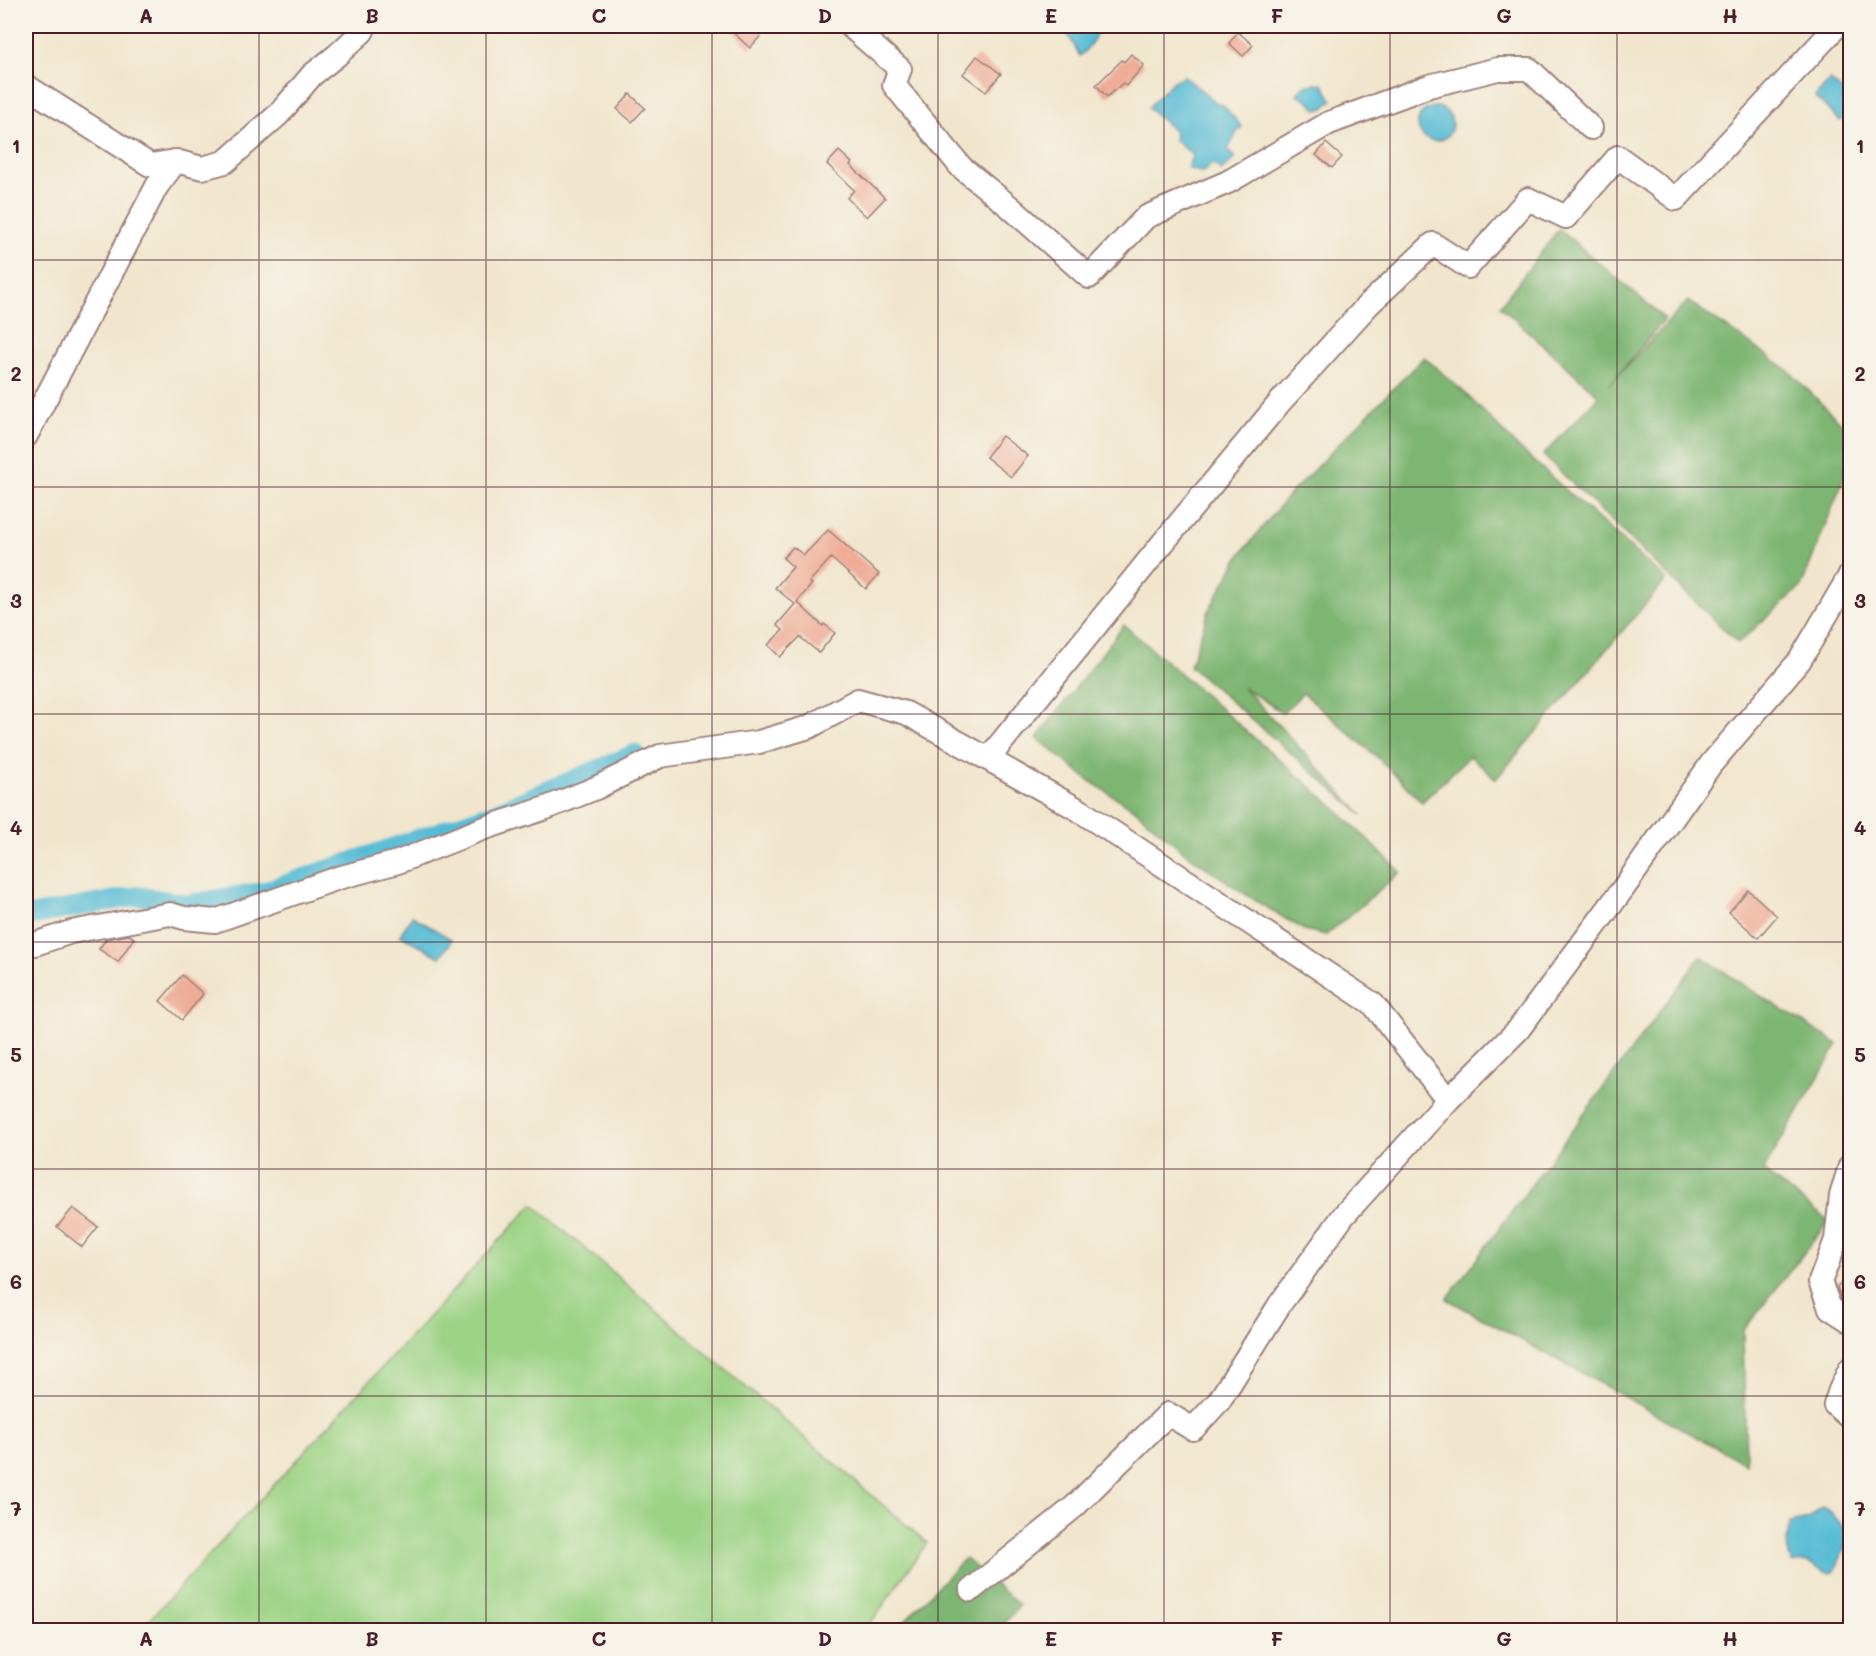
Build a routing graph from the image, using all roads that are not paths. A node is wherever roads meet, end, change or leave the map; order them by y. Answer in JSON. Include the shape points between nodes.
{"nodes":[{"id":1,"x":365,"y":26,"type":"edge"},
{"id":2,"x":850,"y":26,"type":"edge"},
{"id":3,"x":1837,"y":26,"type":"edge"},
{"id":4,"x":26,"y":86,"type":"edge"},
{"id":5,"x":1591,"y":128,"type":"dead end"},
{"id":6,"x":176,"y":161,"type":"junction"},
{"id":7,"x":26,"y":436,"type":"edge"},
{"id":8,"x":1851,"y":575,"type":"edge"},
{"id":9,"x":988,"y":759,"type":"junction"},
{"id":10,"x":26,"y":943,"type":"edge"},
{"id":11,"x":1448,"y":1100,"type":"junction"},
{"id":12,"x":1851,"y":1166,"type":"edge"},
{"id":13,"x":1851,"y":1321,"type":"edge"},
{"id":14,"x":1851,"y":1369,"type":"edge"},
{"id":15,"x":1851,"y":1418,"type":"edge"},
{"id":16,"x":971,"y":1590,"type":"dead end"}],
"edges":[{"from":1,"to":6,"type":"street","via":[[312,75],[279,114],[225,162],[202,168]]},
{"from":2,"to":5,"type":"street","via":[[900,69],[894,85],[961,167],[1089,277],[1146,217],[1228,182],[1329,123],[1429,86],[1498,69],[1529,69]]},
{"from":3,"to":9,"type":"street","via":[[1676,199],[1618,157],[1566,217],[1527,199],[1468,267],[1433,244],[1368,305],[1281,401]]},
{"from":4,"to":6,"type":"street","via":[[150,165]]},
{"from":6,"to":7,"type":"street","via":[[157,186]]},
{"from":8,"to":11,"type":"street","via":[[1800,660],[1711,764],[1518,1030]]},
{"from":9,"to":10,"type":"street","via":[[906,713],[858,700],[809,727],[759,742],[660,756],[546,808],[398,862],[338,878],[214,921],[170,914]]},
{"from":9,"to":11,"type":"street","via":[[1079,810],[1373,1004]]},
{"from":11,"to":16,"type":"street","via":[[1344,1215],[1280,1304],[1219,1401],[1193,1429],[1168,1414],[1074,1507]]},
{"from":12,"to":13,"type":"street","via":[[1841,1196],[1836,1240],[1820,1282],[1830,1308]]},
{"from":14,"to":15,"type":"street","via":[[1835,1405]]}]}
